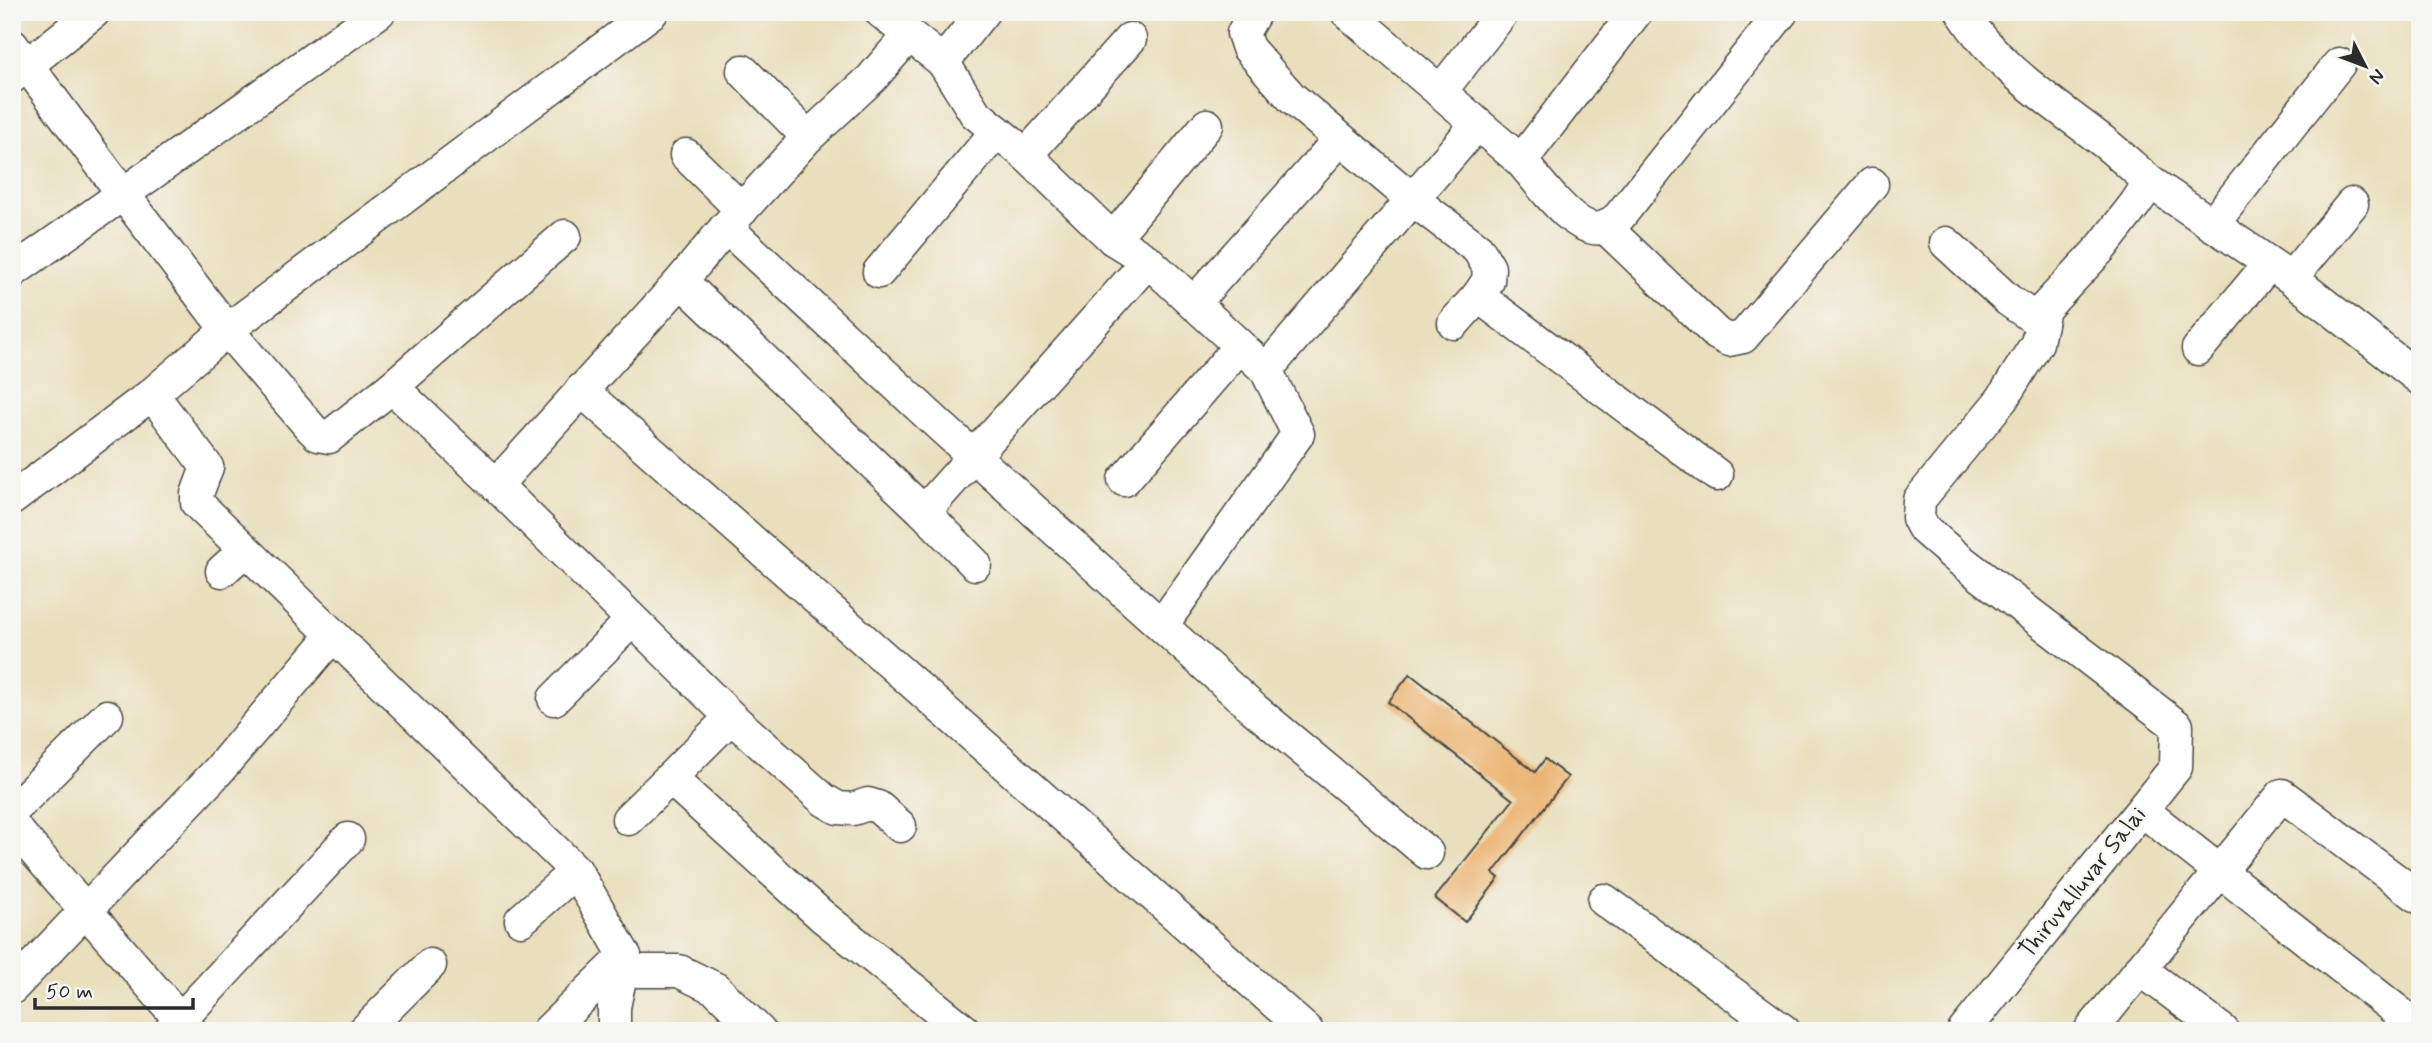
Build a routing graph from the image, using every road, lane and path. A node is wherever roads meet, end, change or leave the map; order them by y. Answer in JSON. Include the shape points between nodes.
{"nodes":[{"id":1,"x":94,"y":12,"type":"edge"},
{"id":2,"x":379,"y":12,"type":"edge"},
{"id":3,"x":653,"y":12,"type":"edge"},
{"id":4,"x":881,"y":12,"type":"edge"},
{"id":5,"x":983,"y":12,"type":"edge"},
{"id":6,"x":1255,"y":12,"type":"edge"},
{"id":7,"x":1347,"y":12,"type":"edge"},
{"id":8,"x":1503,"y":12,"type":"edge"},
{"id":9,"x":1636,"y":12,"type":"edge"},
{"id":10,"x":1782,"y":12,"type":"edge"},
{"id":11,"x":1962,"y":12,"type":"edge"},
{"id":12,"x":908,"y":36,"type":"junction"},
{"id":13,"x":1130,"y":39,"type":"dead end"},
{"id":14,"x":943,"y":62,"type":"junction"},
{"id":15,"x":17,"y":63,"type":"edge"},
{"id":16,"x":2339,"y":64,"type":"dead end"},
{"id":17,"x":743,"y":71,"type":"dead end"},
{"id":18,"x":1440,"y":92,"type":"junction"},
{"id":19,"x":1477,"y":124,"type":"junction"},
{"id":20,"x":1207,"y":125,"type":"dead end"},
{"id":21,"x":997,"y":131,"type":"junction"},
{"id":22,"x":808,"y":138,"type":"junction"},
{"id":23,"x":1340,"y":138,"type":"junction"},
{"id":24,"x":686,"y":155,"type":"dead end"},
{"id":25,"x":1026,"y":155,"type":"junction"},
{"id":26,"x":1521,"y":161,"type":"junction"},
{"id":27,"x":2150,"y":182,"type":"junction"},
{"id":28,"x":1872,"y":184,"type":"dead end"},
{"id":29,"x":123,"y":194,"type":"junction"},
{"id":30,"x":1412,"y":199,"type":"junction"},
{"id":31,"x":2352,"y":204,"type":"dead end"},
{"id":32,"x":734,"y":218,"type":"junction"},
{"id":33,"x":2212,"y":225,"type":"junction"},
{"id":34,"x":1605,"y":227,"type":"junction"},
{"id":35,"x":565,"y":236,"type":"dead end"},
{"id":36,"x":1113,"y":239,"type":"junction"},
{"id":37,"x":1946,"y":243,"type":"dead end"},
{"id":38,"x":1149,"y":261,"type":"junction"},
{"id":39,"x":2280,"y":271,"type":"junction"},
{"id":40,"x":12,"y":272,"type":"edge"},
{"id":41,"x":879,"y":272,"type":"dead end"},
{"id":42,"x":681,"y":281,"type":"junction"},
{"id":43,"x":1478,"y":296,"type":"junction"},
{"id":44,"x":1193,"y":304,"type":"junction"},
{"id":45,"x":1454,"y":323,"type":"dead end"},
{"id":46,"x":2041,"y":323,"type":"junction"},
{"id":47,"x":227,"y":330,"type":"junction"},
{"id":48,"x":1239,"y":346,"type":"junction"},
{"id":49,"x":2198,"y":349,"type":"dead end"},
{"id":50,"x":1266,"y":370,"type":"junction"},
{"id":51,"x":2420,"y":379,"type":"edge"},
{"id":52,"x":392,"y":387,"type":"junction"},
{"id":53,"x":581,"y":390,"type":"junction"},
{"id":54,"x":152,"y":394,"type":"junction"},
{"id":55,"x":973,"y":456,"type":"junction"},
{"id":56,"x":1717,"y":475,"type":"dead end"},
{"id":57,"x":1124,"y":480,"type":"dead end"},
{"id":58,"x":496,"y":485,"type":"junction"},
{"id":59,"x":12,"y":499,"type":"edge"},
{"id":60,"x":924,"y":512,"type":"junction"},
{"id":61,"x":975,"y":564,"type":"dead end"},
{"id":62,"x":631,"y":621,"type":"junction"},
{"id":63,"x":1162,"y":625,"type":"junction"},
{"id":64,"x":333,"y":635,"type":"junction"},
{"id":65,"x":554,"y":699,"type":"dead end"},
{"id":66,"x":107,"y":716,"type":"dead end"},
{"id":67,"x":731,"y":718,"type":"junction"},
{"id":68,"x":670,"y":778,"type":"junction"},
{"id":69,"x":2142,"y":810,"type":"junction"},
{"id":70,"x":12,"y":811,"type":"edge"},
{"id":71,"x":628,"y":819,"type":"dead end"},
{"id":72,"x":12,"y":825,"type":"edge"},
{"id":73,"x":900,"y":826,"type":"dead end"},
{"id":74,"x":348,"y":839,"type":"dead end"},
{"id":75,"x":1427,"y":853,"type":"dead end"},
{"id":76,"x":576,"y":871,"type":"junction"},
{"id":77,"x":2219,"y":871,"type":"junction"},
{"id":78,"x":2420,"y":898,"type":"edge"},
{"id":79,"x":1604,"y":900,"type":"dead end"},
{"id":80,"x":85,"y":910,"type":"junction"},
{"id":81,"x":521,"y":920,"type":"dead end"},
{"id":82,"x":624,"y":964,"type":"junction"},
{"id":83,"x":430,"y":965,"type":"dead end"},
{"id":84,"x":2140,"y":969,"type":"junction"},
{"id":85,"x":12,"y":988,"type":"edge"},
{"id":86,"x":180,"y":1027,"type":"edge"},
{"id":87,"x":2420,"y":1030,"type":"edge"},
{"id":88,"x":364,"y":1031,"type":"edge"},
{"id":89,"x":548,"y":1031,"type":"edge"},
{"id":90,"x":614,"y":1031,"type":"edge"},
{"id":91,"x":760,"y":1031,"type":"edge"},
{"id":92,"x":965,"y":1031,"type":"edge"},
{"id":93,"x":1307,"y":1031,"type":"edge"},
{"id":94,"x":1784,"y":1031,"type":"edge"},
{"id":95,"x":1964,"y":1031,"type":"edge"},
{"id":96,"x":2090,"y":1031,"type":"edge"},
{"id":97,"x":2223,"y":1031,"type":"edge"}],
"edges":[{"from":1,"to":15,"type":"street"},
{"from":2,"to":29,"type":"street"},
{"from":3,"to":47,"type":"street"},
{"from":4,"to":12,"type":"street"},
{"from":5,"to":14,"type":"street"},
{"from":6,"to":23,"type":"street","via":[[1243,33],[1248,48],[1292,98]]},
{"from":7,"to":18,"type":"street"},
{"from":8,"to":18,"type":"street"},
{"from":9,"to":26,"type":"street"},
{"from":10,"to":34,"type":"street","via":[[1619,217]]},
{"from":11,"to":27,"type":"street","via":[[1996,57]]},
{"from":12,"to":14,"type":"street"},
{"from":12,"to":22,"type":"street","via":[[872,78]]},
{"from":13,"to":25,"type":"street"},
{"from":14,"to":21,"type":"street","via":[[975,113]]},
{"from":15,"to":29,"type":"street"},
{"from":16,"to":33,"type":"street"},
{"from":17,"to":22,"type":"street"},
{"from":18,"to":19,"type":"street"},
{"from":19,"to":26,"type":"street"},
{"from":19,"to":30,"type":"street"},
{"from":20,"to":36,"type":"street"},
{"from":21,"to":25,"type":"street"},
{"from":21,"to":41,"type":"street"},
{"from":22,"to":32,"type":"street"},
{"from":23,"to":30,"type":"street"},
{"from":23,"to":44,"type":"street"},
{"from":24,"to":32,"type":"street"},
{"from":25,"to":36,"type":"street"},
{"from":26,"to":34,"type":"street","via":[[1575,221],[1591,228]]},
{"from":27,"to":33,"type":"street"},
{"from":27,"to":46,"type":"street","via":[[2101,248],[2044,309]]},
{"from":28,"to":34,"type":"street","via":[[1743,337],[1728,340]]},
{"from":29,"to":40,"type":"street"},
{"from":29,"to":47,"type":"street"},
{"from":30,"to":43,"type":"street","via":[[1478,249],[1489,268],[1488,281]]},
{"from":30,"to":50,"type":"street"},
{"from":31,"to":39,"type":"street"},
{"from":32,"to":42,"type":"street"},
{"from":32,"to":55,"type":"street"},
{"from":33,"to":39,"type":"street"},
{"from":35,"to":52,"type":"street"},
{"from":36,"to":38,"type":"street"},
{"from":37,"to":46,"type":"street","via":[[2008,300]]},
{"from":38,"to":44,"type":"street"},
{"from":38,"to":55,"type":"street"},
{"from":39,"to":49,"type":"street"},
{"from":39,"to":51,"type":"street"},
{"from":42,"to":53,"type":"street"},
{"from":42,"to":60,"type":"street"},
{"from":43,"to":45,"type":"street"},
{"from":43,"to":56,"type":"street"},
{"from":44,"to":48,"type":"street"},
{"from":46,"to":69,"type":"street","name":"Thiruvalluvar Salai","via":[[2037,343],[2002,399],[1920,500],[1918,518],[1955,556],[2177,726],[2176,767]]},
{"from":47,"to":52,"type":"street","via":[[318,435],[328,437]]},
{"from":47,"to":54,"type":"street"},
{"from":48,"to":50,"type":"street"},
{"from":48,"to":57,"type":"street"},
{"from":50,"to":63,"type":"street","via":[[1298,435]]},
{"from":52,"to":58,"type":"street"},
{"from":53,"to":58,"type":"street"},
{"from":53,"to":93,"type":"street"},
{"from":54,"to":59,"type":"street"},
{"from":54,"to":64,"type":"street","via":[[207,467],[197,503],[233,561]]},
{"from":55,"to":60,"type":"street"},
{"from":55,"to":63,"type":"street"},
{"from":58,"to":62,"type":"street"},
{"from":60,"to":61,"type":"street"},
{"from":62,"to":65,"type":"street"},
{"from":62,"to":67,"type":"street"},
{"from":63,"to":75,"type":"street","via":[[1254,709]]},
{"from":64,"to":76,"type":"street"},
{"from":64,"to":80,"type":"street","via":[[218,771]]},
{"from":66,"to":70,"type":"street"},
{"from":67,"to":68,"type":"street"},
{"from":67,"to":73,"type":"street","via":[[824,800],[838,808],[878,807]]},
{"from":68,"to":71,"type":"street"},
{"from":68,"to":92,"type":"street","via":[[822,916]]},
{"from":69,"to":77,"type":"street"},
{"from":69,"to":95,"type":"street","name":"Thiruvalluvar Salai"},
{"from":72,"to":80,"type":"street"},
{"from":74,"to":86,"type":"street"},
{"from":76,"to":81,"type":"street"},
{"from":76,"to":82,"type":"street"},
{"from":77,"to":78,"type":"street","via":[[2282,795]]},
{"from":77,"to":84,"type":"street"},
{"from":77,"to":87,"type":"street"},
{"from":79,"to":94,"type":"street"},
{"from":80,"to":85,"type":"street"},
{"from":80,"to":86,"type":"street"},
{"from":82,"to":89,"type":"street"},
{"from":82,"to":90,"type":"street","via":[[614,1007]]},
{"from":82,"to":91,"type":"street","via":[[679,971],[716,989]]},
{"from":83,"to":88,"type":"street"},
{"from":84,"to":96,"type":"street"},
{"from":84,"to":97,"type":"street"}]}
